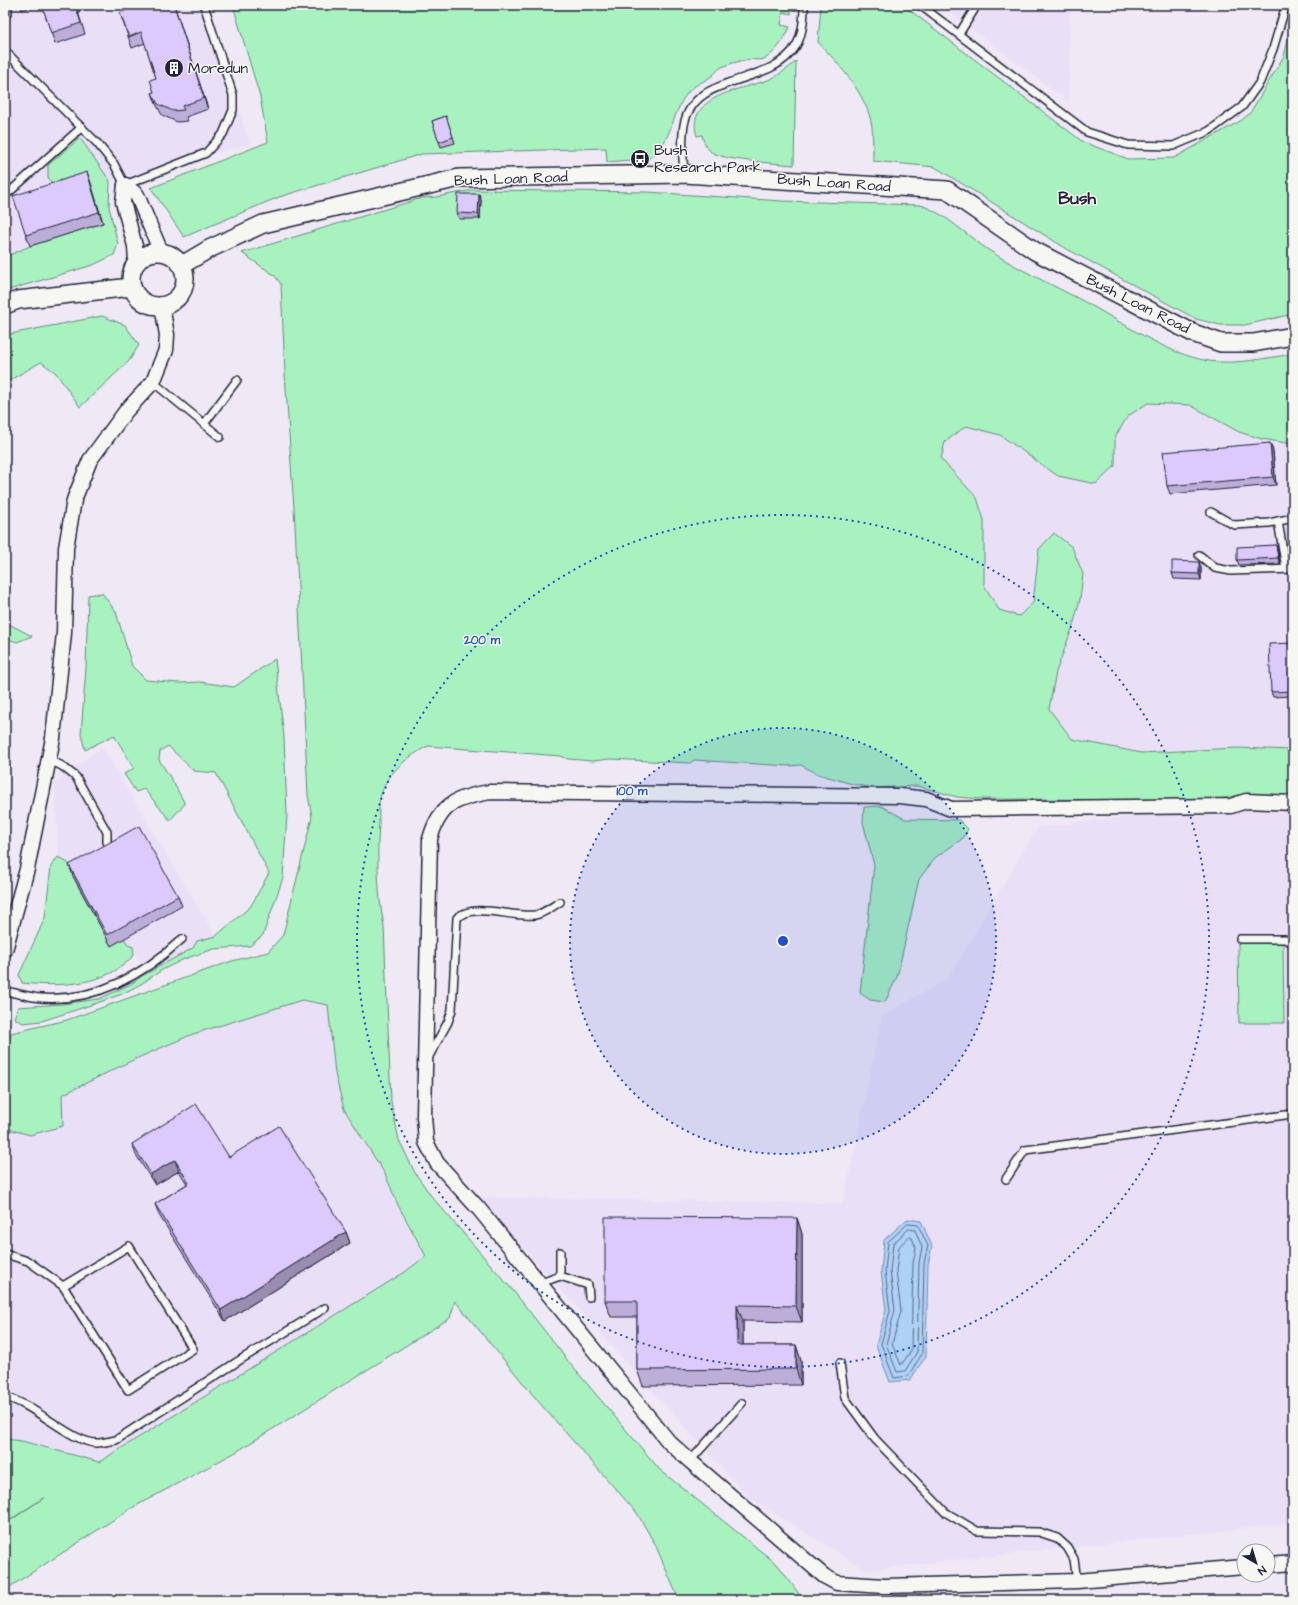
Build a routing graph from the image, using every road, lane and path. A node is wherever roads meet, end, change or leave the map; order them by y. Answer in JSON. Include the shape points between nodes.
{"nodes":[{"id":1,"x":8,"y":5,"type":"edge"},
{"id":2,"x":204,"y":5,"type":"edge"},
{"id":3,"x":804,"y":5,"type":"edge"},
{"id":4,"x":920,"y":5,"type":"edge"},
{"id":5,"x":1286,"y":5,"type":"edge"},
{"id":6,"x":974,"y":10,"type":"dead end"},
{"id":7,"x":5,"y":16,"type":"edge"},
{"id":8,"x":959,"y":34,"type":"junction"},
{"id":9,"x":5,"y":51,"type":"edge"},
{"id":10,"x":82,"y":127,"type":"junction"},
{"id":11,"x":684,"y":174,"type":"junction"},
{"id":12,"x":125,"y":185,"type":"junction"},
{"id":13,"x":5,"y":196,"type":"edge"},
{"id":14,"x":161,"y":252,"type":"junction"},
{"id":15,"x":136,"y":262,"type":"junction"},
{"id":16,"x":182,"y":266,"type":"junction"},
{"id":17,"x":131,"y":287,"type":"junction"},
{"id":18,"x":5,"y":305,"type":"edge"},
{"id":19,"x":162,"y":306,"type":"junction"},
{"id":20,"x":1293,"y":336,"type":"edge"},
{"id":21,"x":237,"y":380,"type":"dead end"},
{"id":22,"x":152,"y":382,"type":"junction"},
{"id":23,"x":204,"y":424,"type":"junction"},
{"id":24,"x":220,"y":437,"type":"dead end"},
{"id":25,"x":1211,"y":512,"type":"dead end"},
{"id":26,"x":1293,"y":518,"type":"edge"},
{"id":27,"x":1278,"y":521,"type":"junction"},
{"id":28,"x":1199,"y":555,"type":"dead end"},
{"id":29,"x":1290,"y":569,"type":"edge"},
{"id":30,"x":50,"y":760,"type":"junction"},
{"id":31,"x":1293,"y":803,"type":"edge"},
{"id":32,"x":107,"y":842,"type":"edge"},
{"id":33,"x":560,"y":902,"type":"dead end"},
{"id":34,"x":182,"y":939,"type":"dead end"},
{"id":35,"x":1240,"y":939,"type":"dead end"},
{"id":36,"x":1293,"y":943,"type":"edge"},
{"id":37,"x":5,"y":950,"type":"edge"},
{"id":38,"x":5,"y":991,"type":"edge"},
{"id":39,"x":425,"y":1066,"type":"junction"},
{"id":40,"x":1293,"y":1114,"type":"edge"},
{"id":41,"x":1006,"y":1179,"type":"dead end"},
{"id":42,"x":560,"y":1252,"type":"dead end"},
{"id":43,"x":5,"y":1254,"type":"edge"},
{"id":44,"x":560,"y":1276,"type":"junction"},
{"id":45,"x":538,"y":1284,"type":"junction"},
{"id":46,"x":64,"y":1286,"type":"junction"},
{"id":47,"x":589,"y":1297,"type":"dead end"},
{"id":48,"x":325,"y":1308,"type":"dead end"},
{"id":49,"x":840,"y":1364,"type":"dead end"},
{"id":50,"x":5,"y":1397,"type":"edge"},
{"id":51,"x":742,"y":1403,"type":"dead end"},
{"id":52,"x":690,"y":1461,"type":"junction"},
{"id":53,"x":1293,"y":1563,"type":"edge"},
{"id":54,"x":1276,"y":1564,"type":"edge"},
{"id":55,"x":1236,"y":1568,"type":"edge"},
{"id":56,"x":1077,"y":1581,"type":"junction"}],
"edges":[{"from":1,"to":7,"type":"lane"},
{"from":2,"to":12,"type":"lane","via":[[233,95],[233,110],[223,134],[206,153]]},
{"from":3,"to":11,"type":"lane","via":[[801,34],[796,46],[786,58],[774,68],[722,84],[696,102],[684,125]]},
{"from":4,"to":8,"type":"lane"},
{"from":5,"to":8,"type":"lane","via":[[1260,82],[1242,107],[1209,131],[1173,146],[1128,145],[1087,132]]},
{"from":6,"to":8,"type":"lane"},
{"from":9,"to":10,"type":"lane"},
{"from":10,"to":12,"type":"lane","via":[[114,164]]},
{"from":10,"to":13,"type":"lane"},
{"from":11,"to":16,"type":"street","name":"Bush Loan Road","via":[[459,178],[263,224]]},
{"from":11,"to":20,"type":"street","name":"Bush Loan Road","via":[[947,190],[1035,251],[1193,333],[1221,342],[1253,343]]},
{"from":12,"to":14,"type":"street","via":[[137,195]]},
{"from":12,"to":15,"type":"street","via":[[123,202]]},
{"from":14,"to":15,"type":"street","via":[[147,253]]},
{"from":14,"to":16,"type":"street","via":[[173,256]]},
{"from":15,"to":17,"type":"street","via":[[132,269]]},
{"from":16,"to":19,"type":"street","via":[[185,276],[180,296]]},
{"from":17,"to":18,"type":"street","via":[[18,300]]},
{"from":17,"to":19,"type":"street","via":[[143,302],[152,306]]},
{"from":19,"to":22,"type":"street","via":[[167,335],[166,350]]},
{"from":21,"to":23,"type":"lane"},
{"from":22,"to":23,"type":"lane"},
{"from":22,"to":30,"type":"street","via":[[126,411],[90,460],[74,500],[66,548],[64,633]]},
{"from":23,"to":24,"type":"lane"},
{"from":25,"to":27,"type":"lane","via":[[1234,525]]},
{"from":26,"to":27,"type":"lane"},
{"from":27,"to":29,"type":"lane"},
{"from":28,"to":29,"type":"lane","via":[[1215,568],[1231,571]]},
{"from":30,"to":32,"type":"lane","via":[[76,777],[107,832]]},
{"from":30,"to":37,"type":"street","via":[[27,869]]},
{"from":31,"to":39,"type":"street","via":[[1246,801],[1231,806],[951,809],[926,800],[900,796],[490,792],[464,797],[445,808],[434,824],[430,839]]},
{"from":33,"to":39,"type":"lane","via":[[536,915],[479,911],[462,913],[457,918],[452,1010]]},
{"from":34,"to":38,"type":"lane","via":[[161,958],[120,983],[87,995],[41,998]]},
{"from":35,"to":36,"type":"lane","via":[[1285,939]]},
{"from":39,"to":45,"type":"street","via":[[426,1142],[437,1163],[479,1209]]},
{"from":40,"to":41,"type":"lane","via":[[1025,1150]]},
{"from":42,"to":44,"type":"lane"},
{"from":43,"to":46,"type":"lane","via":[[28,1261]]},
{"from":44,"to":45,"type":"lane"},
{"from":44,"to":47,"type":"lane","via":[[588,1285]]},
{"from":45,"to":52,"type":"street","via":[[670,1442]]},
{"from":46,"to":46,"type":"lane","via":[[129,1246],[193,1349],[128,1390]]},
{"from":48,"to":50,"type":"lane","via":[[116,1440],[96,1443],[75,1437],[30,1408]]},
{"from":49,"to":56,"type":"lane","via":[[845,1398],[874,1438],[945,1512],[977,1532],[1039,1532],[1057,1538],[1067,1547],[1074,1559]]},
{"from":51,"to":52,"type":"lane"},
{"from":52,"to":56,"type":"street","via":[[824,1576],[837,1583],[884,1586]]},
{"from":53,"to":54,"type":"street"},
{"from":55,"to":56,"type":"street"}]}
